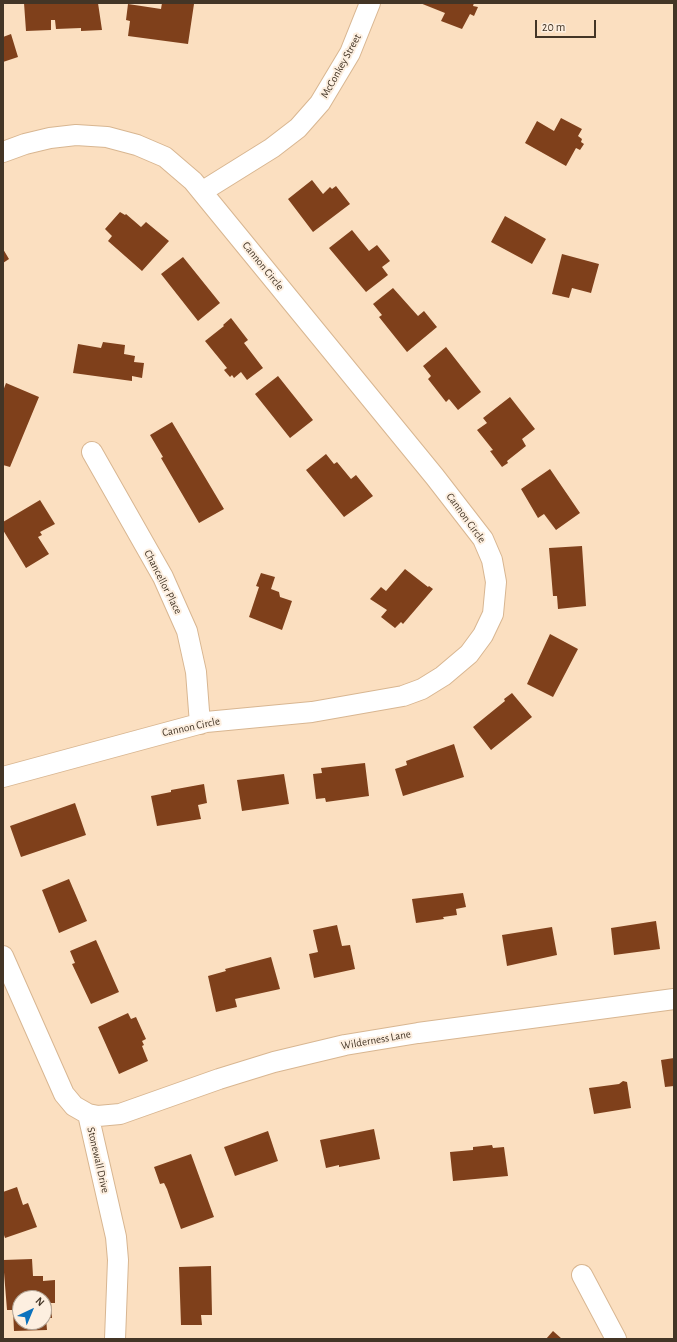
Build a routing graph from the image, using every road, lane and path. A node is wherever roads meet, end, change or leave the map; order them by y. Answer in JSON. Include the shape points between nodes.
{"nodes":[{"id":1,"x":370,"y":3,"type":"edge"},
{"id":2,"x":3,"y":152,"type":"edge"},
{"id":3,"x":203,"y":191,"type":"junction"},
{"id":4,"x":92,"y":452,"type":"dead end"},
{"id":5,"x":200,"y":724,"type":"junction"},
{"id":6,"x":3,"y":776,"type":"edge"},
{"id":7,"x":3,"y":956,"type":"edge"},
{"id":8,"x":674,"y":999,"type":"edge"},
{"id":9,"x":88,"y":1114,"type":"junction"},
{"id":10,"x":582,"y":1274,"type":"dead end"},
{"id":11,"x":115,"y":1339,"type":"edge"},
{"id":12,"x":616,"y":1339,"type":"edge"}],
"edges":[{"from":1,"to":3,"type":"street","name":"McConkey Street","via":[[350,53],[320,103],[298,128],[272,148]]},
{"from":2,"to":3,"type":"street","name":"Cannon Circle","via":[[50,138],[76,135],[107,137],[136,145],[164,157]]},
{"from":3,"to":5,"type":"street","name":"Cannon Circle","via":[[483,539],[492,560],[496,582],[493,614],[483,635],[469,654],[443,676],[422,689],[403,696],[312,712]]},
{"from":4,"to":5,"type":"street","name":"Chancellor Place","via":[[163,577],[187,631],[196,672]]},
{"from":5,"to":6,"type":"street","name":"Cannon Circle"},
{"from":7,"to":9,"type":"street","name":"Stonewall Drive","via":[[64,1094],[74,1106]]},
{"from":8,"to":9,"type":"street","name":"Wilderness Lane","via":[[418,1032],[345,1045],[219,1078],[120,1114]]},
{"from":9,"to":11,"type":"street","name":"Stonewall Drive","via":[[116,1237],[118,1260]]},
{"from":10,"to":12,"type":"street"}]}
